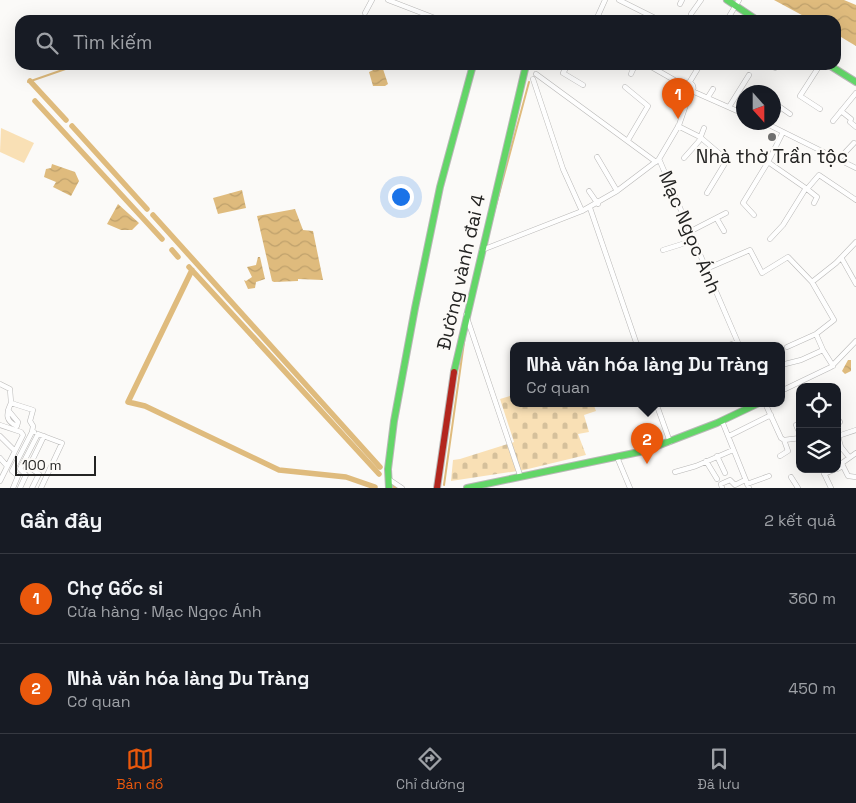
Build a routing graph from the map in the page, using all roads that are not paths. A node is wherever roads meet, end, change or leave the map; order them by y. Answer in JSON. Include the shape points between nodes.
{"nodes":[{"id":1,"x":372,"y":0,"type":"edge"},
{"id":2,"x":388,"y":0,"type":"edge"},
{"id":3,"x":605,"y":0,"type":"edge"},
{"id":4,"x":619,"y":0,"type":"edge"},
{"id":5,"x":701,"y":0,"type":"edge"},
{"id":6,"x":726,"y":0,"type":"edge"},
{"id":7,"x":737,"y":3,"type":"edge"},
{"id":8,"x":365,"y":13,"type":"dead end"},
{"id":9,"x":691,"y":14,"type":"dead end"},
{"id":10,"x":427,"y":15,"type":"edge"},
{"id":11,"x":598,"y":15,"type":"edge"},
{"id":12,"x":650,"y":15,"type":"edge"},
{"id":13,"x":730,"y":15,"type":"edge"},
{"id":14,"x":751,"y":15,"type":"edge"},
{"id":15,"x":471,"y":70,"type":"edge"},
{"id":16,"x":525,"y":70,"type":"edge"},
{"id":17,"x":565,"y":70,"type":"edge"},
{"id":18,"x":633,"y":70,"type":"edge"},
{"id":19,"x":657,"y":70,"type":"edge"},
{"id":20,"x":697,"y":70,"type":"edge"},
{"id":21,"x":817,"y":70,"type":"edge"},
{"id":22,"x":837,"y":70,"type":"edge"},
{"id":23,"x":536,"y":74,"type":"dead end"},
{"id":24,"x":631,"y":74,"type":"dead end"},
{"id":25,"x":748,"y":75,"type":"dead end"},
{"id":26,"x":533,"y":80,"type":"dead end"},
{"id":27,"x":856,"y":82,"type":"edge"},
{"id":28,"x":689,"y":83,"type":"junction"},
{"id":29,"x":583,"y":85,"type":"dead end"},
{"id":30,"x":683,"y":85,"type":"junction"},
{"id":31,"x":625,"y":88,"type":"dead end"},
{"id":32,"x":713,"y":89,"type":"dead end"},
{"id":33,"x":691,"y":92,"type":"junction"},
{"id":34,"x":856,"y":93,"type":"edge"},
{"id":35,"x":708,"y":96,"type":"junction"},
{"id":36,"x":729,"y":107,"type":"junction"},
{"id":37,"x":781,"y":109,"type":"edge"},
{"id":38,"x":820,"y":109,"type":"dead end"},
{"id":39,"x":736,"y":110,"type":"edge"},
{"id":40,"x":841,"y":111,"type":"junction"},
{"id":41,"x":790,"y":114,"type":"dead end"},
{"id":42,"x":833,"y":121,"type":"dead end"},
{"id":43,"x":678,"y":126,"type":"junction"},
{"id":44,"x":856,"y":127,"type":"edge"},
{"id":45,"x":704,"y":128,"type":"dead end"},
{"id":46,"x":779,"y":130,"type":"edge"},
{"id":47,"x":783,"y":132,"type":"junction"},
{"id":48,"x":700,"y":137,"type":"junction"},
{"id":49,"x":628,"y":140,"type":"junction"},
{"id":50,"x":854,"y":143,"type":"dead end"},
{"id":51,"x":597,"y":156,"type":"dead end"},
{"id":52,"x":830,"y":156,"type":"junction"},
{"id":53,"x":684,"y":158,"type":"dead end"},
{"id":54,"x":658,"y":160,"type":"junction"},
{"id":55,"x":727,"y":160,"type":"junction"},
{"id":56,"x":838,"y":160,"type":"junction"},
{"id":57,"x":768,"y":162,"type":"junction"},
{"id":58,"x":826,"y":162,"type":"dead end"},
{"id":59,"x":734,"y":164,"type":"dead end"},
{"id":60,"x":856,"y":168,"type":"edge"},
{"id":61,"x":806,"y":189,"type":"junction"},
{"id":62,"x":618,"y":190,"type":"junction"},
{"id":63,"x":589,"y":191,"type":"dead end"},
{"id":64,"x":707,"y":193,"type":"dead end"},
{"id":65,"x":856,"y":200,"type":"edge"},
{"id":66,"x":814,"y":203,"type":"dead end"},
{"id":67,"x":598,"y":204,"type":"junction"},
{"id":68,"x":590,"y":208,"type":"junction"},
{"id":69,"x":582,"y":212,"type":"junction"},
{"id":70,"x":726,"y":213,"type":"dead end"},
{"id":71,"x":754,"y":215,"type":"dead end"},
{"id":72,"x":717,"y":219,"type":"junction"},
{"id":73,"x":691,"y":231,"type":"junction"},
{"id":74,"x":724,"y":231,"type":"dead end"},
{"id":75,"x":770,"y":239,"type":"dead end"},
{"id":76,"x":695,"y":240,"type":"junction"},
{"id":77,"x":856,"y":242,"type":"edge"},
{"id":78,"x":480,"y":250,"type":"junction"},
{"id":79,"x":663,"y":250,"type":"dead end"},
{"id":80,"x":854,"y":250,"type":"edge"},
{"id":81,"x":842,"y":258,"type":"junction"},
{"id":82,"x":706,"y":270,"type":"junction"},
{"id":83,"x":812,"y":282,"type":"junction"},
{"id":84,"x":856,"y":284,"type":"edge"},
{"id":85,"x":466,"y":313,"type":"junction"},
{"id":86,"x":816,"y":334,"type":"junction"},
{"id":87,"x":856,"y":341,"type":"edge"},
{"id":88,"x":636,"y":342,"type":"edge"},
{"id":89,"x":737,"y":342,"type":"edge"},
{"id":90,"x":787,"y":347,"type":"dead end"},
{"id":91,"x":823,"y":350,"type":"junction"},
{"id":92,"x":785,"y":364,"type":"edge"},
{"id":93,"x":832,"y":366,"type":"junction"},
{"id":94,"x":0,"y":384,"type":"edge"},
{"id":95,"x":785,"y":387,"type":"edge"},
{"id":96,"x":11,"y":403,"type":"junction"},
{"id":97,"x":657,"y":407,"type":"edge"},
{"id":98,"x":752,"y":407,"type":"edge"},
{"id":99,"x":767,"y":407,"type":"edge"},
{"id":100,"x":8,"y":410,"type":"dead end"},
{"id":101,"x":771,"y":415,"type":"junction"},
{"id":102,"x":722,"y":421,"type":"junction"},
{"id":103,"x":0,"y":426,"type":"edge"},
{"id":104,"x":856,"y":430,"type":"edge"},
{"id":105,"x":32,"y":432,"type":"junction"},
{"id":106,"x":38,"y":434,"type":"junction"},
{"id":107,"x":0,"y":436,"type":"edge"},
{"id":108,"x":44,"y":436,"type":"junction"},
{"id":109,"x":729,"y":436,"type":"junction"},
{"id":110,"x":796,"y":438,"type":"edge"},
{"id":111,"x":784,"y":440,"type":"junction"},
{"id":112,"x":669,"y":445,"type":"junction"},
{"id":113,"x":733,"y":450,"type":"junction"},
{"id":114,"x":15,"y":451,"type":"junction"},
{"id":115,"x":856,"y":453,"type":"edge"},
{"id":116,"x":717,"y":456,"type":"junction"},
{"id":117,"x":780,"y":456,"type":"dead end"},
{"id":118,"x":617,"y":457,"type":"junction"},
{"id":119,"x":848,"y":457,"type":"junction"},
{"id":120,"x":0,"y":458,"type":"edge"},
{"id":121,"x":706,"y":461,"type":"junction"},
{"id":122,"x":7,"y":466,"type":"junction"},
{"id":123,"x":843,"y":466,"type":"joint"},
{"id":124,"x":676,"y":472,"type":"dead end"},
{"id":125,"x":725,"y":472,"type":"dead end"},
{"id":126,"x":824,"y":473,"type":"edge"},
{"id":127,"x":520,"y":475,"type":"junction"},
{"id":128,"x":769,"y":476,"type":"dead end"},
{"id":129,"x":791,"y":477,"type":"dead end"},
{"id":130,"x":856,"y":477,"type":"edge"},
{"id":131,"x":0,"y":479,"type":"edge"},
{"id":132,"x":716,"y":479,"type":"dead end"},
{"id":133,"x":390,"y":480,"type":"junction"},
{"id":134,"x":747,"y":484,"type":"edge"},
{"id":135,"x":830,"y":486,"type":"edge"},
{"id":136,"x":13,"y":488,"type":"edge"},
{"id":137,"x":20,"y":488,"type":"edge"},
{"id":138,"x":32,"y":488,"type":"edge"},
{"id":139,"x":41,"y":488,"type":"edge"},
{"id":140,"x":389,"y":488,"type":"edge"},
{"id":141,"x":402,"y":488,"type":"edge"},
{"id":142,"x":437,"y":488,"type":"edge"},
{"id":143,"x":467,"y":488,"type":"edge"},
{"id":144,"x":630,"y":488,"type":"edge"},
{"id":145,"x":722,"y":488,"type":"edge"},
{"id":146,"x":798,"y":488,"type":"edge"},
{"id":147,"x":824,"y":488,"type":"edge"}],
"edges":[{"from":1,"to":8,"type":"street"},
{"from":2,"to":10,"type":"street"},
{"from":3,"to":11,"type":"street"},
{"from":4,"to":12,"type":"street"},
{"from":5,"to":9,"type":"street"},
{"from":6,"to":7,"type":"main road"},
{"from":7,"to":13,"type":"street"},
{"from":7,"to":14,"type":"main road"},
{"from":15,"to":133,"type":"main road","name":"Đường vành đai 4","via":[[440,187],[415,308],[394,421],[388,469]]},
{"from":16,"to":78,"type":"main road","name":"Đường vành đai 4"},
{"from":17,"to":29,"type":"street","via":[[563,73]]},
{"from":18,"to":24,"type":"street"},
{"from":19,"to":30,"type":"street"},
{"from":20,"to":28,"type":"street"},
{"from":21,"to":38,"type":"street","via":[[800,96]]},
{"from":22,"to":27,"type":"main road"},
{"from":23,"to":49,"type":"street"},
{"from":25,"to":36,"type":"street"},
{"from":26,"to":69,"type":"street","via":[[563,169]]},
{"from":28,"to":30,"type":"street"},
{"from":28,"to":33,"type":"street","via":[[693,86]]},
{"from":30,"to":33,"type":"street","via":[[683,92]]},
{"from":31,"to":49,"type":"street","via":[[648,106]]},
{"from":32,"to":35,"type":"street"},
{"from":33,"to":35,"type":"street"},
{"from":33,"to":43,"type":"street","name":"Mạc Ngọc Ánh"},
{"from":34,"to":40,"type":"street"},
{"from":35,"to":36,"type":"street"},
{"from":36,"to":39,"type":"street"},
{"from":37,"to":41,"type":"street"},
{"from":40,"to":42,"type":"street"},
{"from":40,"to":44,"type":"street"},
{"from":43,"to":48,"type":"street"},
{"from":43,"to":54,"type":"street","name":"Mạc Ngọc Ánh"},
{"from":45,"to":48,"type":"street"},
{"from":46,"to":47,"type":"street"},
{"from":47,"to":52,"type":"street","via":[[793,140]]},
{"from":47,"to":57,"type":"street"},
{"from":48,"to":53,"type":"street"},
{"from":48,"to":55,"type":"street"},
{"from":49,"to":54,"type":"street"},
{"from":50,"to":56,"type":"street"},
{"from":51,"to":62,"type":"street"},
{"from":52,"to":56,"type":"street"},
{"from":52,"to":58,"type":"street"},
{"from":54,"to":62,"type":"street"},
{"from":54,"to":73,"type":"street","name":"Mạc Ngọc Ánh","via":[[669,172]]},
{"from":55,"to":59,"type":"street"},
{"from":55,"to":64,"type":"street"},
{"from":56,"to":60,"type":"street"},
{"from":57,"to":61,"type":"street"},
{"from":57,"to":71,"type":"street","via":[[743,203]]},
{"from":61,"to":65,"type":"street","via":[[820,175]]},
{"from":61,"to":66,"type":"street","via":[[817,197]]},
{"from":61,"to":75,"type":"street"},
{"from":62,"to":67,"type":"street"},
{"from":63,"to":67,"type":"street"},
{"from":67,"to":68,"type":"street"},
{"from":68,"to":69,"type":"street"},
{"from":68,"to":88,"type":"street"},
{"from":69,"to":78,"type":"street"},
{"from":70,"to":72,"type":"street"},
{"from":72,"to":73,"type":"street"},
{"from":72,"to":74,"type":"street"},
{"from":73,"to":76,"type":"street","name":"Mạc Ngọc Ánh"},
{"from":76,"to":79,"type":"street"},
{"from":76,"to":82,"type":"street","name":"Mạc Ngọc Ánh"},
{"from":77,"to":80,"type":"street"},
{"from":78,"to":85,"type":"main road","name":"Đường vành đai 4"},
{"from":80,"to":81,"type":"street"},
{"from":81,"to":83,"type":"street"},
{"from":81,"to":84,"type":"street"},
{"from":82,"to":83,"type":"street","via":[[750,250],[762,273],[788,257]]},
{"from":82,"to":89,"type":"street","name":"Mạc Ngọc Ánh"},
{"from":83,"to":86,"type":"street","via":[[834,320]]},
{"from":85,"to":127,"type":"street"},
{"from":85,"to":142,"type":"main road","name":"Đường vành đai 4","via":[[450,389]]},
{"from":86,"to":90,"type":"street"},
{"from":86,"to":91,"type":"street"},
{"from":87,"to":93,"type":"street"},
{"from":91,"to":92,"type":"street"},
{"from":91,"to":93,"type":"street"},
{"from":93,"to":95,"type":"street"},
{"from":94,"to":96,"type":"street","via":[[10,389]]},
{"from":96,"to":100,"type":"street"},
{"from":96,"to":105,"type":"street","via":[[32,410]]},
{"from":97,"to":112,"type":"street"},
{"from":98,"to":102,"type":"main road"},
{"from":99,"to":101,"type":"street"},
{"from":101,"to":109,"type":"street"},
{"from":101,"to":111,"type":"street"},
{"from":102,"to":109,"type":"street"},
{"from":102,"to":112,"type":"main road"},
{"from":103,"to":114,"type":"street","via":[[23,433]]},
{"from":104,"to":119,"type":"street","via":[[838,436]]},
{"from":105,"to":106,"type":"street"},
{"from":105,"to":136,"type":"street","via":[[12,471],[18,476]]},
{"from":106,"to":108,"type":"street"},
{"from":106,"to":137,"type":"street","via":[[20,469],[26,475]]},
{"from":107,"to":114,"type":"street"},
{"from":108,"to":138,"type":"street","via":[[29,466],[39,474]]},
{"from":108,"to":139,"type":"street","via":[[62,443]]},
{"from":109,"to":113,"type":"street"},
{"from":110,"to":111,"type":"street"},
{"from":111,"to":117,"type":"street","via":[[788,451]]},
{"from":112,"to":118,"type":"main road"},
{"from":113,"to":116,"type":"street"},
{"from":113,"to":134,"type":"street"},
{"from":114,"to":122,"type":"street"},
{"from":115,"to":119,"type":"street"},
{"from":116,"to":121,"type":"street"},
{"from":116,"to":125,"type":"street"},
{"from":118,"to":127,"type":"main road"},
{"from":118,"to":144,"type":"street"},
{"from":119,"to":123,"type":"street"},
{"from":120,"to":122,"type":"street"},
{"from":121,"to":124,"type":"street"},
{"from":121,"to":132,"type":"street"},
{"from":122,"to":131,"type":"street"},
{"from":123,"to":130,"type":"street","via":[[848,476]]},
{"from":126,"to":135,"type":"street"},
{"from":127,"to":143,"type":"main road"},
{"from":128,"to":134,"type":"street"},
{"from":129,"to":146,"type":"street"},
{"from":133,"to":140,"type":"main road","name":"Đường vành đai 4"},
{"from":133,"to":141,"type":"street"},
{"from":134,"to":145,"type":"street","via":[[735,485],[730,480],[721,484]]},
{"from":135,"to":147,"type":"street"}]}
